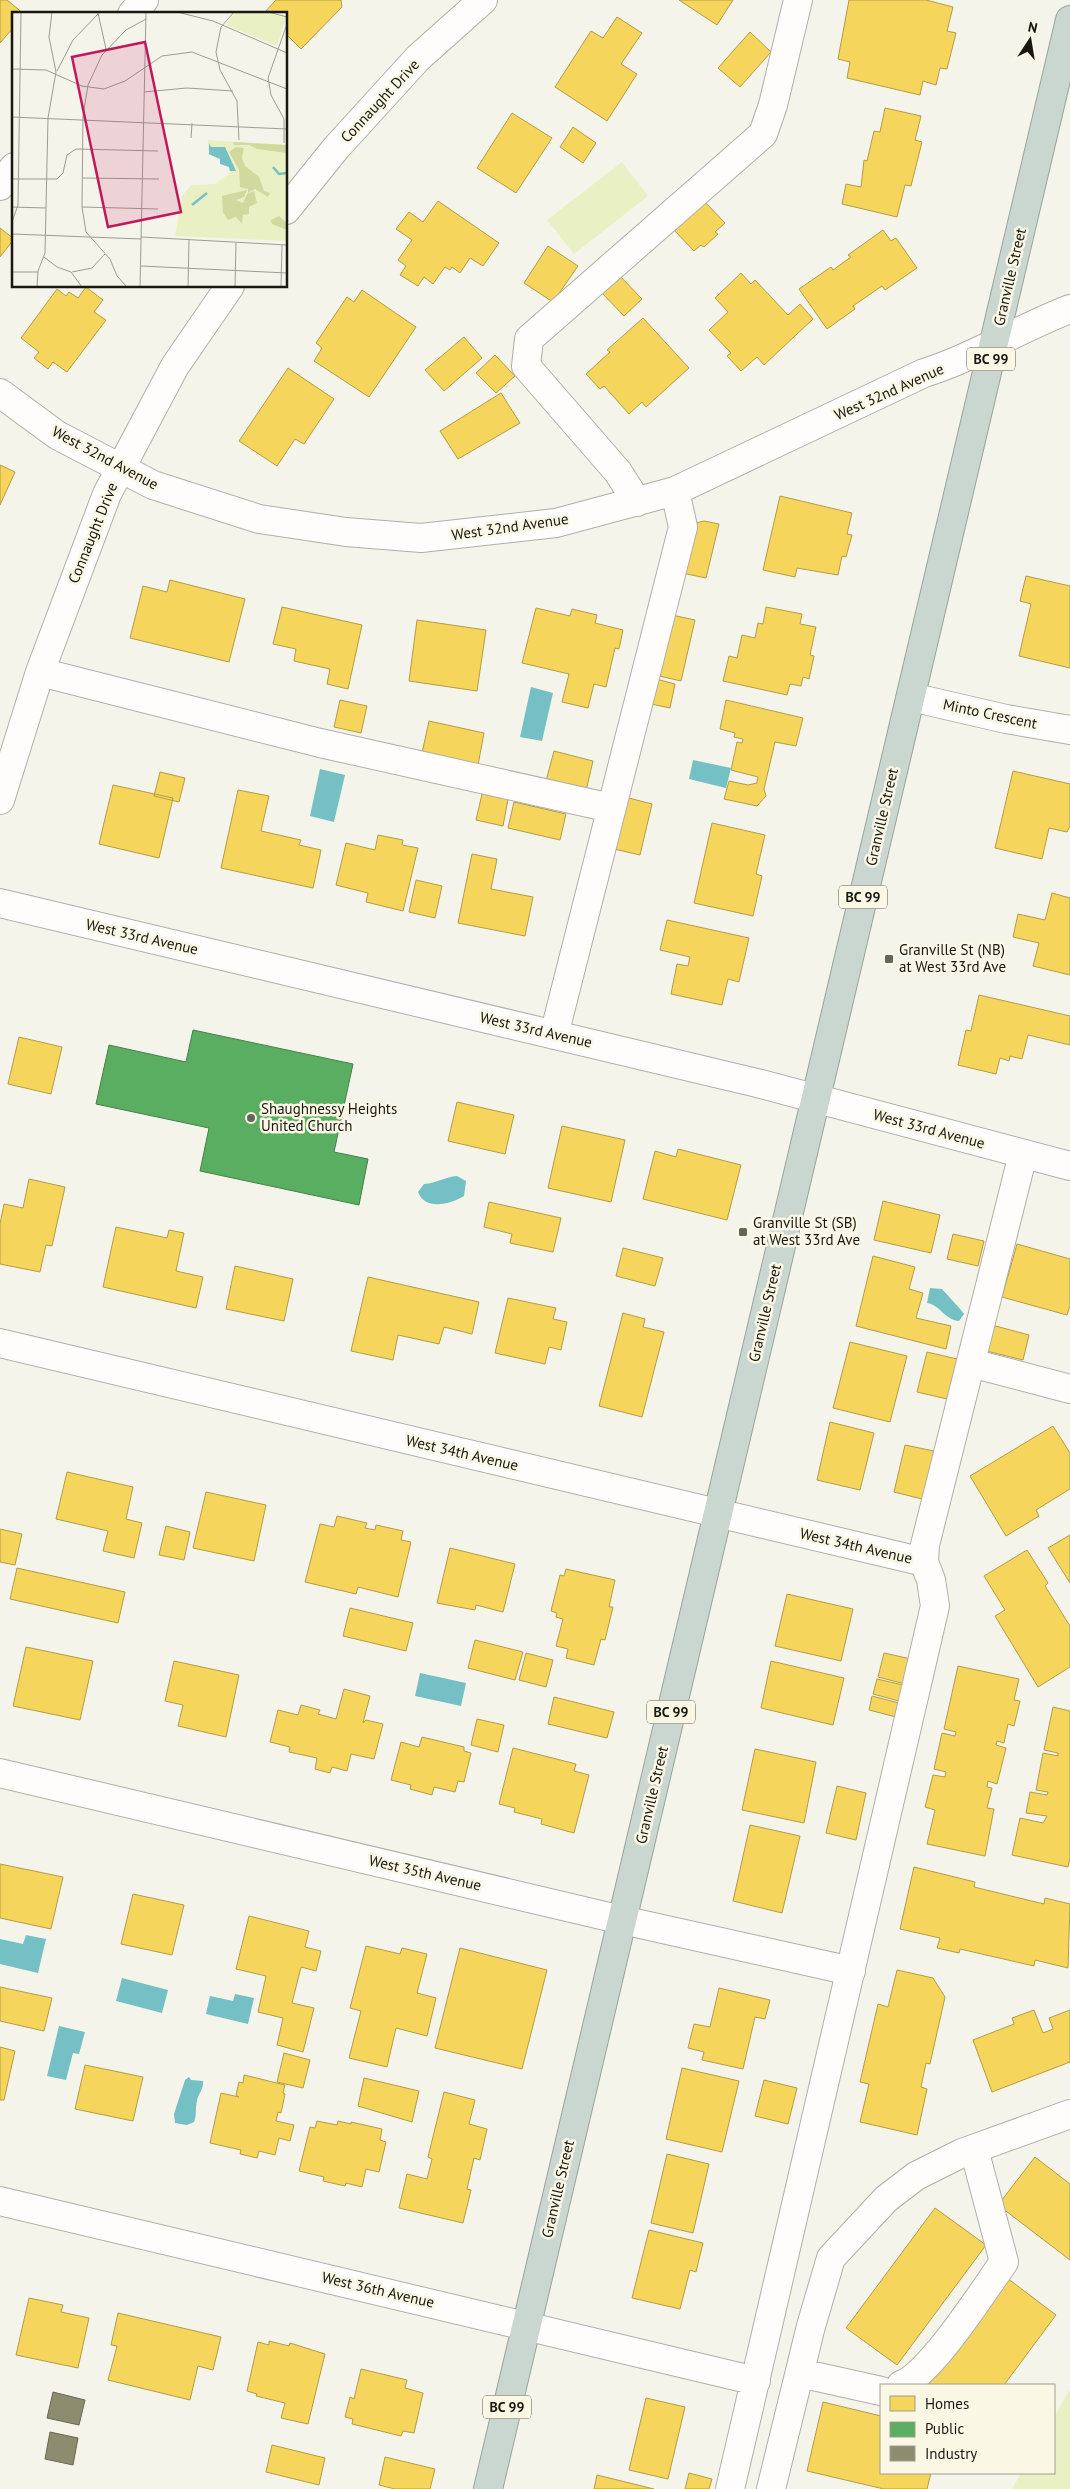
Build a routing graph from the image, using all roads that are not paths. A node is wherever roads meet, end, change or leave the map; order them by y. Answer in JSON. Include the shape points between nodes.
{"nodes":[{"id":1,"x":144,"y":0,"type":"edge"},
{"id":2,"x":483,"y":0,"type":"edge"},
{"id":3,"x":798,"y":0,"type":"edge"},
{"id":4,"x":134,"y":12,"type":"edge"},
{"id":5,"x":1070,"y":20,"type":"edge"},
{"id":6,"x":12,"y":170,"type":"edge"},
{"id":7,"x":0,"y":186,"type":"edge"},
{"id":8,"x":288,"y":208,"type":"edge"},
{"id":9,"x":229,"y":288,"type":"edge"},
{"id":10,"x":1070,"y":309,"type":"edge"},
{"id":11,"x":994,"y":344,"type":"junction"},
{"id":12,"x":0,"y":393,"type":"edge"},
{"id":13,"x":120,"y":468,"type":"junction"},
{"id":14,"x":675,"y":491,"type":"junction"},
{"id":15,"x":637,"y":502,"type":"junction"},
{"id":16,"x":40,"y":672,"type":"junction"},
{"id":17,"x":911,"y":697,"type":"junction"},
{"id":18,"x":1070,"y":730,"type":"edge"},
{"id":19,"x":0,"y":800,"type":"edge"},
{"id":20,"x":610,"y":808,"type":"junction"},
{"id":21,"x":0,"y":903,"type":"edge"},
{"id":22,"x":554,"y":1035,"type":"junction"},
{"id":23,"x":816,"y":1098,"type":"junction"},
{"id":24,"x":1023,"y":1154,"type":"junction"},
{"id":25,"x":1070,"y":1166,"type":"edge"},
{"id":26,"x":0,"y":1343,"type":"edge"},
{"id":27,"x":971,"y":1363,"type":"junction"},
{"id":28,"x":1070,"y":1389,"type":"edge"},
{"id":29,"x":718,"y":1514,"type":"junction"},
{"id":30,"x":924,"y":1562,"type":"junction"},
{"id":31,"x":0,"y":1773,"type":"edge"},
{"id":32,"x":622,"y":1920,"type":"junction"},
{"id":33,"x":851,"y":1971,"type":"junction"},
{"id":34,"x":1070,"y":2114,"type":"edge"},
{"id":35,"x":974,"y":2149,"type":"junction"},
{"id":36,"x":0,"y":2201,"type":"edge"},
{"id":37,"x":526,"y":2325,"type":"junction"},
{"id":38,"x":800,"y":2373,"type":"junction"},
{"id":39,"x":756,"y":2381,"type":"junction"},
{"id":40,"x":904,"y":2384,"type":"edge"},
{"id":41,"x":880,"y":2391,"type":"edge"},
{"id":42,"x":488,"y":2489,"type":"edge"},
{"id":43,"x":730,"y":2489,"type":"edge"},
{"id":44,"x":771,"y":2489,"type":"edge"}],
"edges":[{"from":1,"to":4,"type":"street"},
{"from":2,"to":8,"type":"street","name":"Connaught Drive","via":[[418,58],[336,148]]},
{"from":3,"to":15,"type":"street","via":[[763,134],[529,339],[526,366],[618,472]]},
{"from":5,"to":11,"type":"highway","name":"Granville Street","number":"BC 99"},
{"from":6,"to":7,"type":"street"},
{"from":9,"to":13,"type":"street","name":"Connaught Drive","via":[[175,366]]},
{"from":10,"to":11,"type":"street","name":"West 32nd Avenue"},
{"from":11,"to":14,"type":"street","name":"West 32nd Avenue","via":[[950,365],[924,373]]},
{"from":11,"to":17,"type":"highway","name":"Granville Street","number":"BC 99"},
{"from":12,"to":13,"type":"street","name":"West 32nd Avenue","via":[[58,435]]},
{"from":13,"to":15,"type":"street","name":"West 32nd Avenue","via":[[153,485],[259,519],[346,532],[421,538],[556,523]]},
{"from":13,"to":16,"type":"street","name":"Connaught Drive","via":[[106,494]]},
{"from":14,"to":15,"type":"street","name":"West 32nd Avenue"},
{"from":14,"to":20,"type":"street","via":[[683,527]]},
{"from":16,"to":19,"type":"street","name":"Connaught Drive"},
{"from":16,"to":20,"type":"street","via":[[320,743]]},
{"from":17,"to":18,"type":"street","name":"Minto Crescent"},
{"from":17,"to":23,"type":"highway","name":"Granville Street","number":"BC 99"},
{"from":20,"to":22,"type":"street"},
{"from":21,"to":22,"type":"street","name":"West 33rd Avenue"},
{"from":22,"to":23,"type":"street","name":"West 33rd Avenue"},
{"from":23,"to":24,"type":"street","name":"West 33rd Avenue"},
{"from":23,"to":29,"type":"highway","name":"Granville Street","number":"BC 99"},
{"from":24,"to":25,"type":"street","name":"West 33rd Avenue"},
{"from":24,"to":27,"type":"street"},
{"from":26,"to":29,"type":"street","name":"West 34th Avenue"},
{"from":27,"to":28,"type":"street"},
{"from":27,"to":30,"type":"street","via":[[925,1545]]},
{"from":29,"to":30,"type":"street","name":"West 34th Avenue"},
{"from":29,"to":32,"type":"highway","name":"Granville Street","number":"BC 99"},
{"from":30,"to":33,"type":"street","via":[[935,1606]]},
{"from":31,"to":32,"type":"street","name":"West 35th Avenue"},
{"from":32,"to":33,"type":"street","name":"West 35th Avenue"},
{"from":32,"to":37,"type":"highway","name":"Granville Street","number":"BC 99"},
{"from":33,"to":39,"type":"street"},
{"from":34,"to":35,"type":"street"},
{"from":35,"to":38,"type":"street","via":[[916,2176],[886,2199],[831,2258]]},
{"from":35,"to":40,"type":"street","via":[[1004,2262],[931,2362]]},
{"from":36,"to":37,"type":"street","name":"West 36th Avenue"},
{"from":37,"to":39,"type":"street","name":"West 36th Avenue"},
{"from":37,"to":42,"type":"highway","name":"Granville Street","number":"BC 99"},
{"from":38,"to":41,"type":"street"},
{"from":38,"to":44,"type":"street"},
{"from":39,"to":43,"type":"street"}]}
